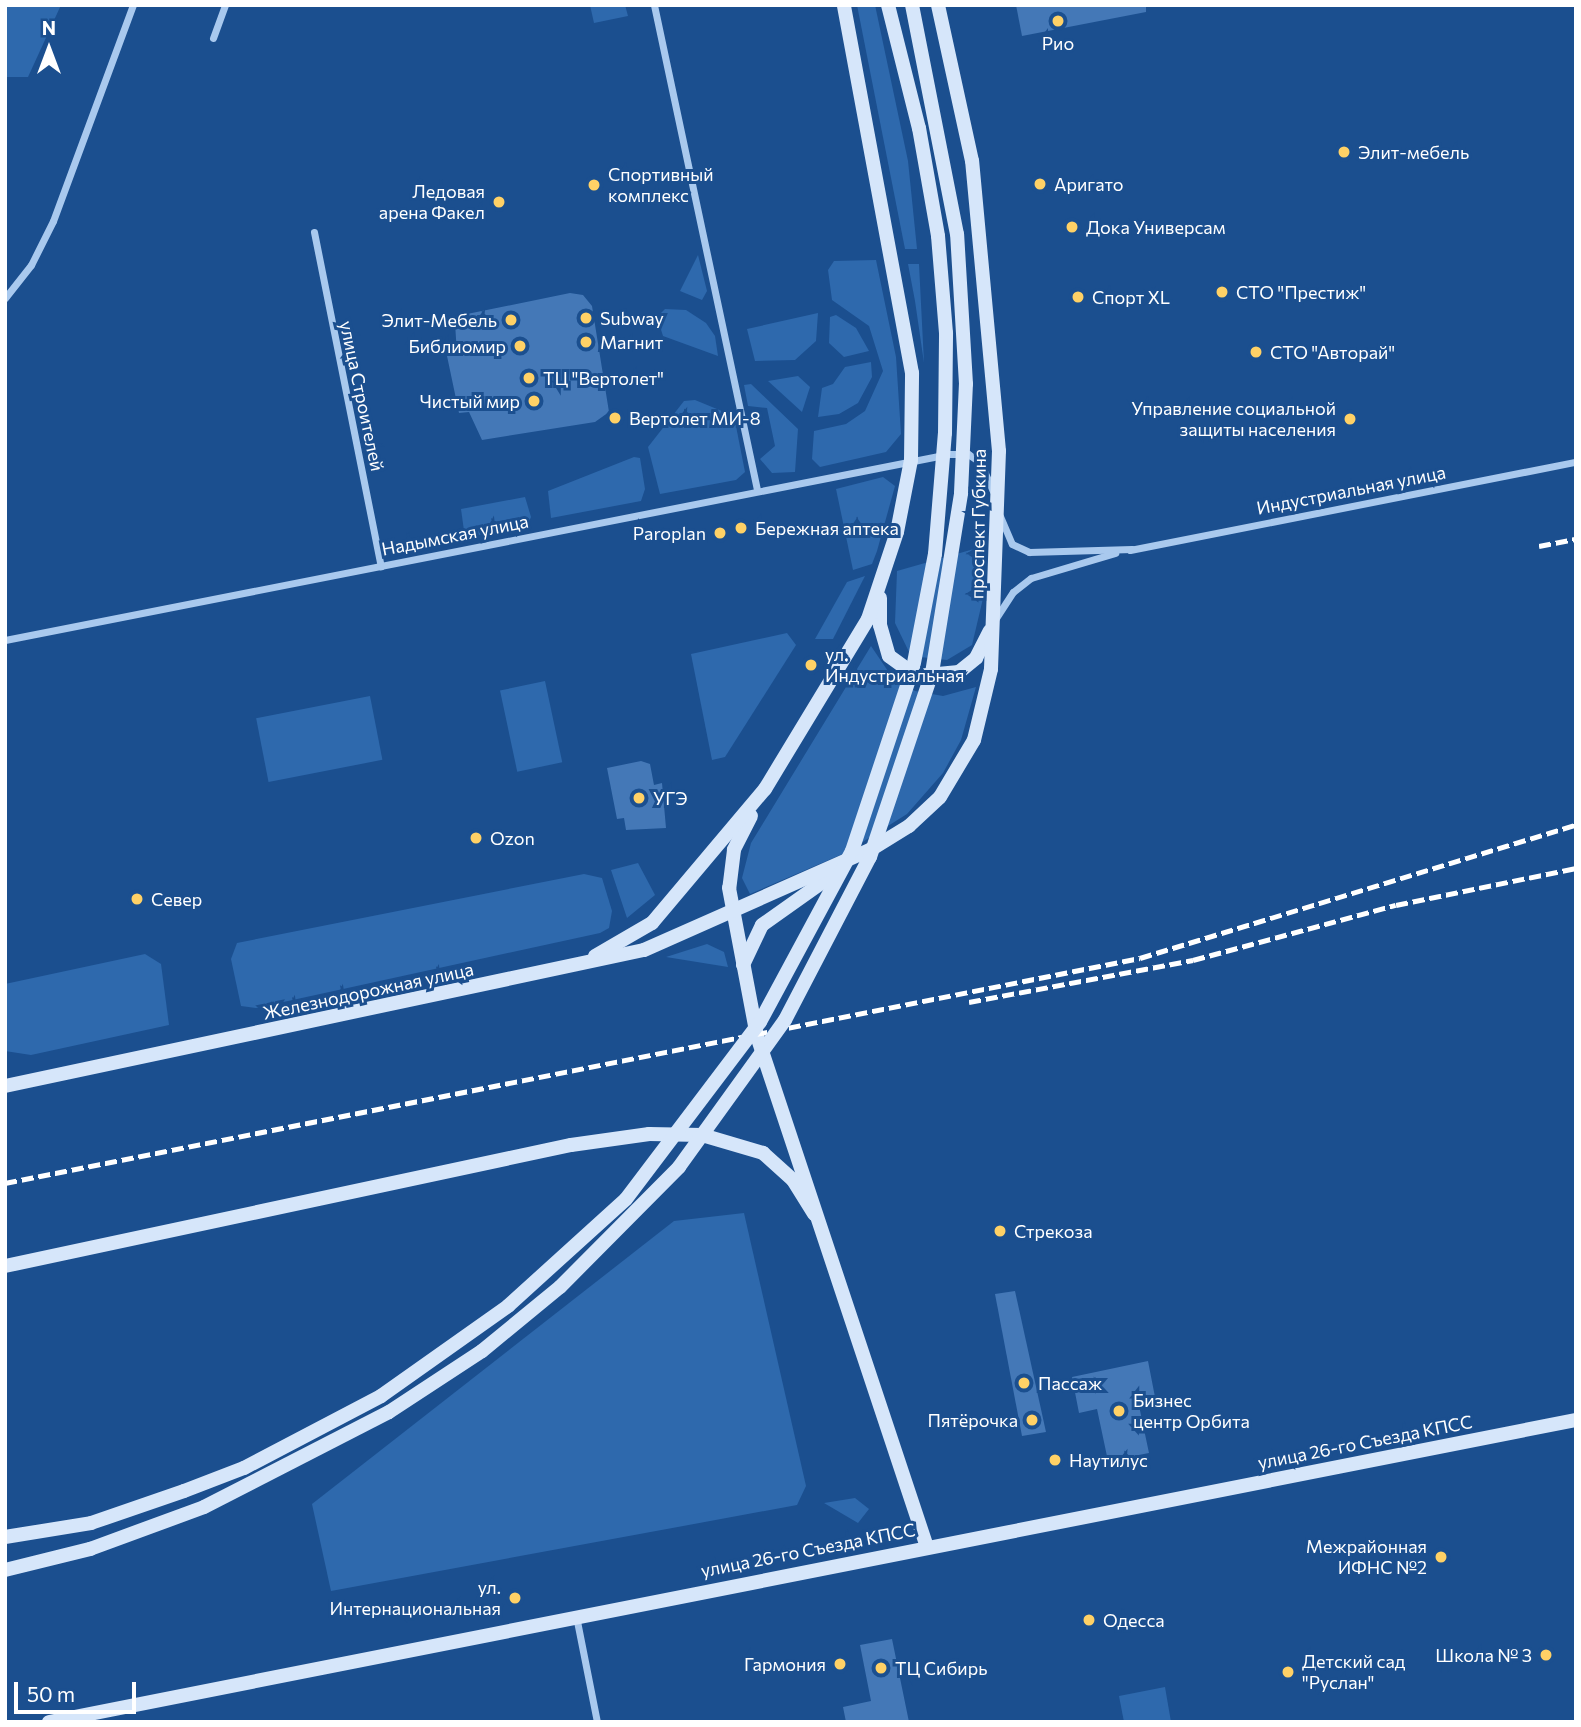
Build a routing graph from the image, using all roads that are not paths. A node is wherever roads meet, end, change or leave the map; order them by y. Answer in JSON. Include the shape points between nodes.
{"nodes":[{"id":1,"x":133,"y":5,"type":"edge"},
{"id":2,"x":225,"y":5,"type":"edge"},
{"id":3,"x":654,"y":5,"type":"edge"},
{"id":4,"x":844,"y":5,"type":"edge"},
{"id":5,"x":888,"y":5,"type":"edge"},
{"id":6,"x":912,"y":5,"type":"edge"},
{"id":7,"x":938,"y":5,"type":"edge"},
{"id":8,"x":212,"y":38,"type":"dead end"},
{"id":9,"x":314,"y":232,"type":"dead end"},
{"id":10,"x":5,"y":298,"type":"edge"},
{"id":11,"x":911,"y":460,"type":"junction"},
{"id":12,"x":1576,"y":462,"type":"edge"},
{"id":13,"x":757,"y":491,"type":"junction"},
{"id":14,"x":999,"y":512,"type":"junction"},
{"id":15,"x":1132,"y":549,"type":"junction"},
{"id":16,"x":381,"y":566,"type":"junction"},
{"id":17,"x":882,"y":583,"type":"junction"},
{"id":18,"x":995,"y":619,"type":"junction"},
{"id":19,"x":5,"y":640,"type":"edge"},
{"id":20,"x":765,"y":789,"type":"junction"},
{"id":21,"x":870,"y":850,"type":"junction"},
{"id":22,"x":731,"y":912,"type":"junction"},
{"id":23,"x":569,"y":968,"type":"junction"},
{"id":24,"x":742,"y":969,"type":"junction"},
{"id":25,"x":5,"y":1086,"type":"edge"},
{"id":26,"x":814,"y":1213,"type":"junction"},
{"id":27,"x":5,"y":1266,"type":"edge"},
{"id":28,"x":1576,"y":1420,"type":"edge"},
{"id":29,"x":5,"y":1537,"type":"edge"},
{"id":30,"x":927,"y":1547,"type":"junction"},
{"id":31,"x":5,"y":1570,"type":"edge"},
{"id":32,"x":576,"y":1616,"type":"junction"},
{"id":33,"x":49,"y":1722,"type":"edge"},
{"id":34,"x":597,"y":1722,"type":"edge"}],
"edges":[{"from":1,"to":10,"type":"street","via":[[53,221]]},
{"from":2,"to":8,"type":"street"},
{"from":3,"to":13,"type":"street"},
{"from":4,"to":11,"type":"main road","via":[[909,347]]},
{"from":5,"to":29,"type":"main road","bridge":true,"via":[[919,128],[938,236],[946,333],[945,433],[934,554],[913,668],[852,851],[760,1021],[626,1199],[508,1306],[381,1396],[244,1468],[184,1492],[91,1523]]},
{"from":6,"to":31,"type":"main road","bridge":true,"via":[[957,233],[965,333],[964,458],[954,555],[934,662],[911,750],[870,857],[785,1020],[679,1167],[598,1253],[540,1304],[389,1412],[204,1507],[90,1549]]},
{"from":7,"to":14,"type":"main road","name":"проспект Губкина","via":[[972,161],[982,239]]},
{"from":9,"to":16,"type":"street","name":"улица Строителей"},
{"from":11,"to":13,"type":"street","name":"Надымская улица"},
{"from":11,"to":14,"type":"street","name":"Надымская улица","via":[[960,453],[975,458],[985,468]]},
{"from":11,"to":17,"type":"main road"},
{"from":12,"to":15,"type":"street","name":"Индустриальная улица"},
{"from":13,"to":16,"type":"street","name":"Надымская улица"},
{"from":14,"to":15,"type":"street","name":"Индустриальная улица","via":[[1012,544],[1029,552]]},
{"from":14,"to":18,"type":"main road","name":"проспект Губкина"},
{"from":15,"to":18,"type":"street","name":"Индустриальная улица","via":[[1040,573],[1013,592]]},
{"from":16,"to":19,"type":"street","name":"Надымская улица"},
{"from":17,"to":18,"type":"main road","via":[[883,639],[901,670],[917,676],[946,677],[969,664]]},
{"from":17,"to":20,"type":"main road","via":[[835,681]]},
{"from":18,"to":21,"type":"main road","name":"проспект Губкина","via":[[981,716],[961,767],[926,811]]},
{"from":20,"to":22,"type":"main road","via":[[734,850]]},
{"from":20,"to":23,"type":"main road","via":[[652,923]]},
{"from":21,"to":22,"type":"main road","name":"проспект Губкина"},
{"from":21,"to":24,"type":"main road","via":[[762,925],[745,952]]},
{"from":22,"to":23,"type":"main road","name":"Железнодорожная улица","via":[[663,944]]},
{"from":22,"to":24,"type":"main road"},
{"from":23,"to":25,"type":"main road","name":"Железнодорожная улица"},
{"from":24,"to":26,"type":"main road","via":[[770,1080]]},
{"from":26,"to":27,"type":"main road","via":[[793,1180],[763,1153],[702,1135],[649,1134],[571,1145]]},
{"from":26,"to":30,"type":"main road"},
{"from":28,"to":30,"type":"main road","name":"улица 26-го Съезда КПСС"},
{"from":30,"to":32,"type":"main road","name":"улица 26-го Съезда КПСС"},
{"from":32,"to":33,"type":"main road","name":"улица 26-го Съезда КПСС"},
{"from":32,"to":34,"type":"street"}]}
